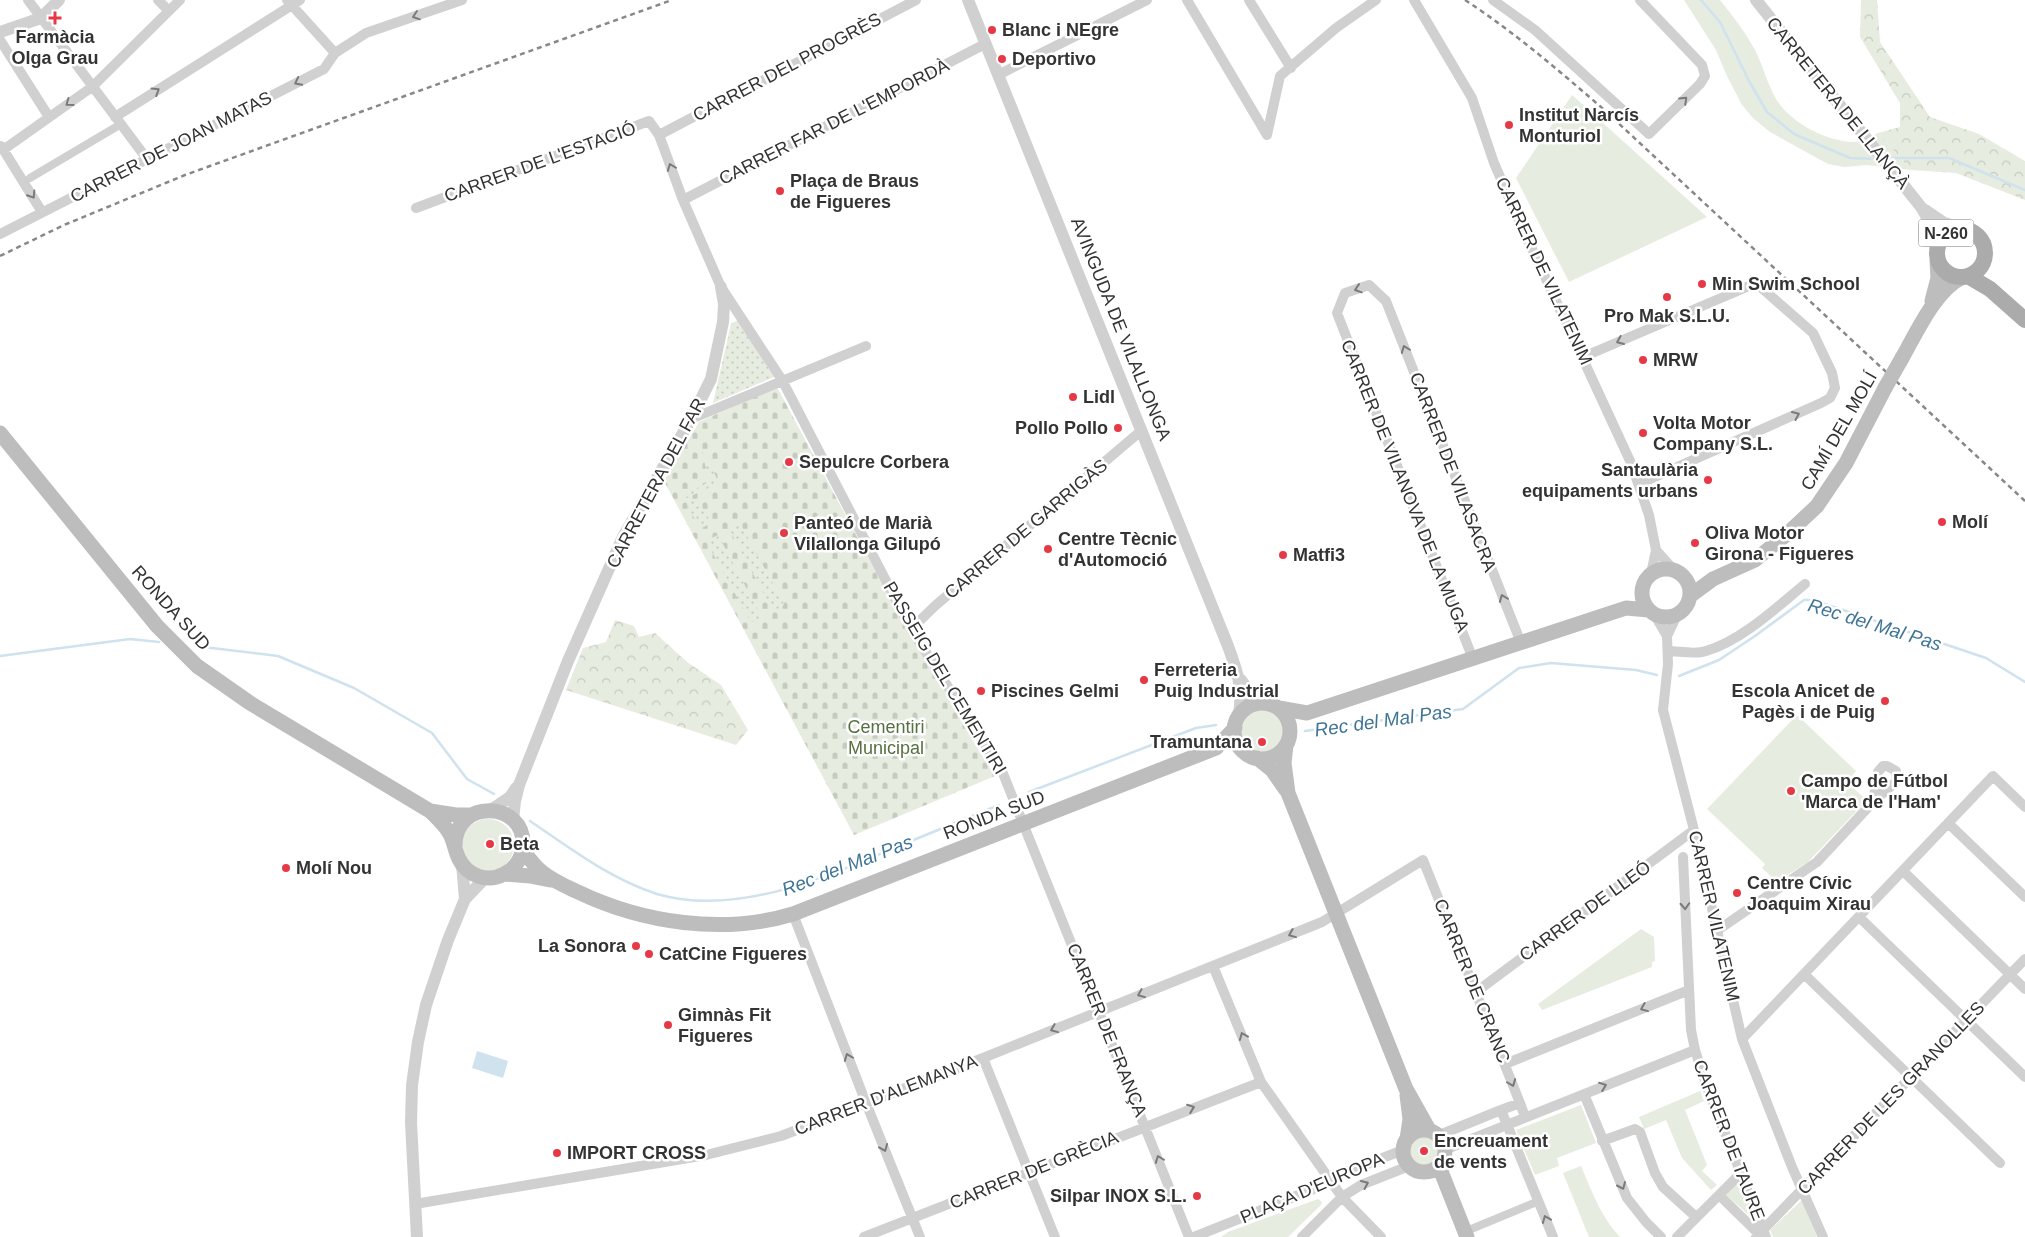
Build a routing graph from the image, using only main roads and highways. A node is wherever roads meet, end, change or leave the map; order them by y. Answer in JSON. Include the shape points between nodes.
{"nodes":[{"id":1,"x":1937,"y":256,"type":"junction"},
{"id":2,"x":1984,"y":257,"type":"junction"},
{"id":3,"x":1966,"y":277,"type":"junction"},
{"id":4,"x":2006,"y":302,"type":"junction"},
{"id":5,"x":1927,"y":315,"type":"junction"},
{"id":6,"x":2025,"y":320,"type":"edge"},
{"id":7,"x":0,"y":433,"type":"edge"},
{"id":8,"x":1679,"y":573,"type":"junction"},
{"id":9,"x":1713,"y":579,"type":"junction"},
{"id":10,"x":1642,"y":591,"type":"junction"},
{"id":11,"x":1690,"y":596,"type":"junction"},
{"id":12,"x":1626,"y":608,"type":"junction"},
{"id":13,"x":1651,"y":612,"type":"junction"},
{"id":14,"x":1272,"y":706,"type":"junction"},
{"id":15,"x":1307,"y":713,"type":"junction"},
{"id":16,"x":1237,"y":722,"type":"junction"},
{"id":17,"x":1288,"y":740,"type":"junction"},
{"id":18,"x":1216,"y":748,"type":"junction"},
{"id":19,"x":1251,"y":755,"type":"junction"},
{"id":20,"x":1288,"y":794,"type":"junction"},
{"id":21,"x":430,"y":811,"type":"junction"},
{"id":22,"x":471,"y":815,"type":"junction"},
{"id":23,"x":455,"y":846,"type":"junction"},
{"id":24,"x":522,"y":849,"type":"junction"},
{"id":25,"x":504,"y":874,"type":"junction"},
{"id":26,"x":554,"y":881,"type":"junction"},
{"id":27,"x":1406,"y":1089,"type":"junction"},
{"id":28,"x":1433,"y":1133,"type":"junction"},
{"id":29,"x":1405,"y":1144,"type":"junction"},
{"id":30,"x":1442,"y":1157,"type":"junction"},
{"id":31,"x":1427,"y":1172,"type":"junction"},
{"id":32,"x":1450,"y":1196,"type":"junction"},
{"id":33,"x":1466,"y":1234,"type":"edge"}],
"edges":[{"from":1,"to":2,"type":"main road","number":"N-260","via":[[1938,242],[1945,233],[1966,228],[1982,241]]},
{"from":1,"to":3,"type":"main road","number":"N-260","via":[[1941,268],[1948,274]]},
{"from":1,"to":5,"type":"main road","name":"CAMÍ DEL MOLÍ","via":[[1938,278]]},
{"from":2,"to":3,"type":"main road","number":"N-260","via":[[1981,266]]},
{"from":2,"to":4,"type":"main road","number":"N-260","via":[[1992,282]]},
{"from":3,"to":4,"type":"main road","number":"N-260","via":[[1990,289]]},
{"from":3,"to":5,"type":"main road","name":"CAMÍ DEL MOLÍ","via":[[1946,288]]},
{"from":4,"to":6,"type":"main road","number":"N-260"},
{"from":5,"to":9,"type":"main road","name":"CAMÍ DEL MOLÍ","bridge":true,"via":[[1846,463],[1817,506],[1755,560]]},
{"from":7,"to":21,"type":"main road","name":"RONDA SUD","via":[[157,626],[197,666],[250,704]]},
{"from":8,"to":9,"type":"main road","name":"CAMÍ DEL MOLÍ"},
{"from":8,"to":10,"type":"main road","via":[[1659,569],[1645,581]]},
{"from":8,"to":11,"type":"main road","via":[[1689,584]]},
{"from":9,"to":11,"type":"main road","name":"CAMÍ DEL MOLÍ"},
{"from":10,"to":12,"type":"main road"},
{"from":10,"to":13,"type":"main road"},
{"from":11,"to":13,"type":"main road","via":[[1685,608],[1677,615],[1668,617]]},
{"from":12,"to":13,"type":"main road"},
{"from":12,"to":15,"type":"main road"},
{"from":14,"to":15,"type":"main road"},
{"from":14,"to":16,"type":"main road","via":[[1252,705]]},
{"from":14,"to":17,"type":"main road","via":[[1288,719]]},
{"from":15,"to":17,"type":"main road","via":[[1296,724]]},
{"from":16,"to":18,"type":"main road","name":"RONDA SUD"},
{"from":16,"to":19,"type":"main road","via":[[1236,740]]},
{"from":17,"to":19,"type":"main road","via":[[1278,754],[1271,757]]},
{"from":17,"to":20,"type":"main road","via":[[1284,763]]},
{"from":18,"to":19,"type":"main road","name":"RONDA SUD"},
{"from":18,"to":26,"type":"main road","name":"RONDA SUD","via":[[793,914],[737,924],[659,919],[616,909]]},
{"from":19,"to":20,"type":"main road","via":[[1272,770]]},
{"from":20,"to":27,"type":"main road"},
{"from":21,"to":22,"type":"main road","name":"RONDA SUD"},
{"from":21,"to":23,"type":"main road","name":"RONDA SUD","via":[[444,825]]},
{"from":22,"to":23,"type":"main road","via":[[459,828]]},
{"from":22,"to":24,"type":"main road","name":"RONDA SUD","via":[[491,810],[503,813],[513,820],[521,833]]},
{"from":23,"to":25,"type":"main road","name":"RONDA SUD","via":[[462,864],[472,873],[485,878]]},
{"from":24,"to":25,"type":"main road","via":[[516,864]]},
{"from":24,"to":26,"type":"main road","name":"RONDA SUD","via":[[534,865]]},
{"from":25,"to":26,"type":"main road","name":"RONDA SUD"},
{"from":27,"to":28,"type":"main road"},
{"from":27,"to":29,"type":"main road","via":[[1410,1119]]},
{"from":28,"to":29,"type":"main road","via":[[1417,1132]]},
{"from":28,"to":30,"type":"main road"},
{"from":29,"to":31,"type":"main road","via":[[1404,1159],[1409,1166]]},
{"from":30,"to":31,"type":"main road","via":[[1434,1169]]},
{"from":30,"to":32,"type":"main road","via":[[1442,1174]]},
{"from":31,"to":32,"type":"main road"},
{"from":32,"to":33,"type":"main road"}]}
